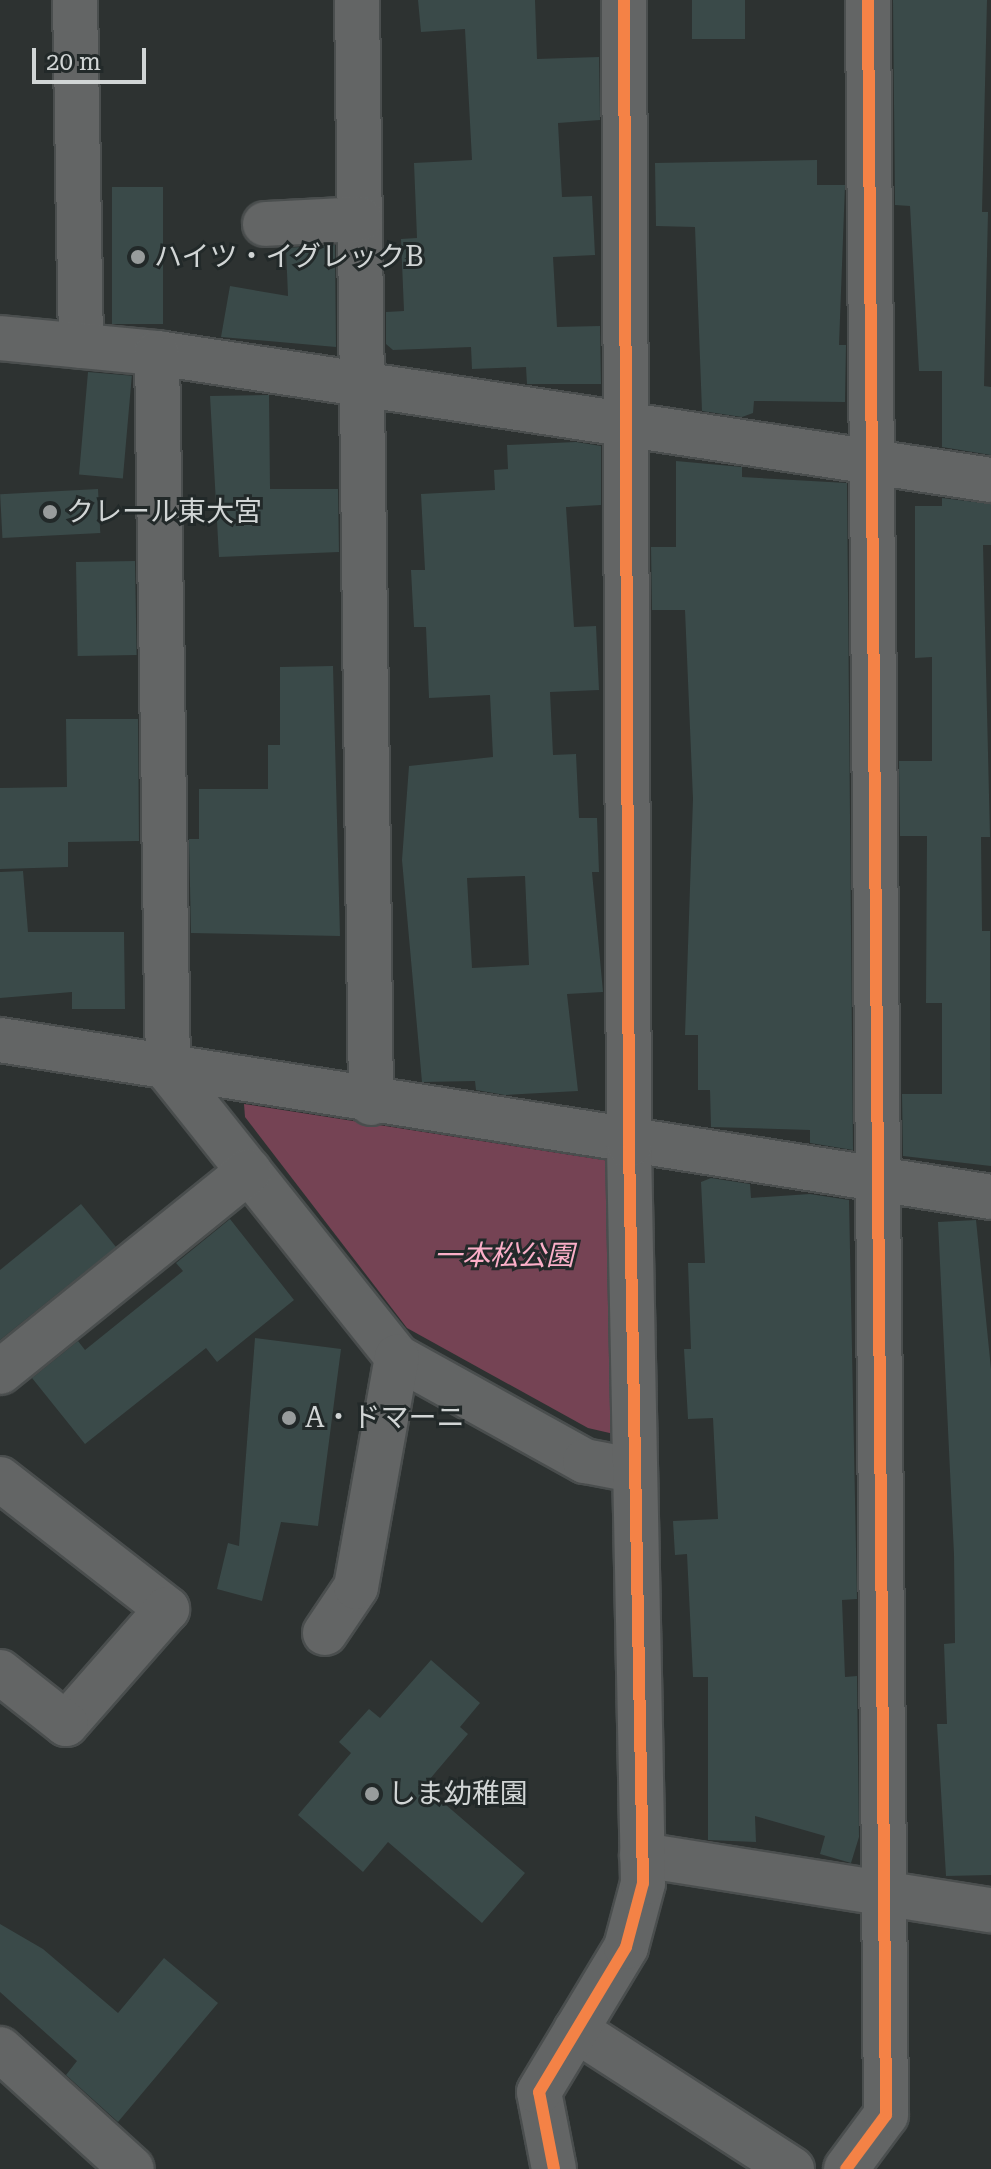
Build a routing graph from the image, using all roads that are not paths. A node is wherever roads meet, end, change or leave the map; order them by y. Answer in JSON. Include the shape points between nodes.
{"nodes":[{"id":1,"x":75,"y":0,"type":"edge"},
{"id":2,"x":357,"y":0,"type":"edge"},
{"id":3,"x":624,"y":0,"type":"edge"},
{"id":4,"x":868,"y":0,"type":"edge"},
{"id":5,"x":360,"y":219,"type":"junction"},
{"id":6,"x":265,"y":224,"type":"dead end"},
{"id":7,"x":0,"y":338,"type":"edge"},
{"id":8,"x":81,"y":346,"type":"junction"},
{"id":9,"x":157,"y":353,"type":"junction"},
{"id":10,"x":362,"y":383,"type":"junction"},
{"id":11,"x":628,"y":423,"type":"junction"},
{"id":12,"x":872,"y":461,"type":"junction"},
{"id":13,"x":991,"y":480,"type":"edge"},
{"id":14,"x":2,"y":1044,"type":"edge"},
{"id":15,"x":168,"y":1070,"type":"junction"},
{"id":16,"x":371,"y":1103,"type":"junction"},
{"id":17,"x":629,"y":1145,"type":"junction"},
{"id":18,"x":249,"y":1171,"type":"junction"},
{"id":19,"x":879,"y":1183,"type":"junction"},
{"id":20,"x":991,"y":1197,"type":"edge"},
{"id":21,"x":397,"y":1357,"type":"junction"},
{"id":22,"x":0,"y":1372,"type":"edge"},
{"id":23,"x":632,"y":1470,"type":"junction"},
{"id":24,"x":0,"y":1479,"type":"edge"},
{"id":25,"x":325,"y":1633,"type":"dead end"},
{"id":26,"x":0,"y":1672,"type":"edge"},
{"id":27,"x":642,"y":1855,"type":"junction"},
{"id":28,"x":886,"y":1893,"type":"junction"},
{"id":29,"x":991,"y":1910,"type":"edge"},
{"id":30,"x":576,"y":2030,"type":"junction"},
{"id":31,"x":0,"y":2049,"type":"edge"},
{"id":32,"x":132,"y":2169,"type":"edge"},
{"id":33,"x":554,"y":2169,"type":"edge"},
{"id":34,"x":792,"y":2169,"type":"edge"},
{"id":35,"x":846,"y":2169,"type":"edge"}],
"edges":[{"from":1,"to":8,"type":"street"},
{"from":2,"to":5,"type":"street"},
{"from":3,"to":11,"type":"street"},
{"from":4,"to":12,"type":"street"},
{"from":5,"to":6,"type":"street"},
{"from":5,"to":10,"type":"street"},
{"from":7,"to":8,"type":"street"},
{"from":8,"to":9,"type":"street"},
{"from":9,"to":10,"type":"street"},
{"from":9,"to":15,"type":"street"},
{"from":10,"to":11,"type":"street"},
{"from":10,"to":16,"type":"street"},
{"from":11,"to":12,"type":"street"},
{"from":11,"to":17,"type":"street"},
{"from":12,"to":13,"type":"street"},
{"from":12,"to":19,"type":"street"},
{"from":14,"to":15,"type":"street"},
{"from":15,"to":16,"type":"street"},
{"from":15,"to":18,"type":"street"},
{"from":16,"to":17,"type":"street"},
{"from":17,"to":19,"type":"street"},
{"from":17,"to":23,"type":"street"},
{"from":18,"to":21,"type":"street"},
{"from":18,"to":22,"type":"street"},
{"from":19,"to":20,"type":"street"},
{"from":19,"to":28,"type":"street"},
{"from":21,"to":23,"type":"street","via":[[585,1461]]},
{"from":21,"to":25,"type":"street","via":[[356,1587]]},
{"from":23,"to":27,"type":"street"},
{"from":24,"to":26,"type":"street","via":[[167,1609],[66,1724]]},
{"from":27,"to":28,"type":"street"},
{"from":27,"to":30,"type":"street","via":[[643,1883],[626,1947]]},
{"from":28,"to":29,"type":"street"},
{"from":28,"to":35,"type":"street","via":[[886,2115]]},
{"from":30,"to":33,"type":"street","via":[[539,2092]]},
{"from":30,"to":34,"type":"street"},
{"from":31,"to":32,"type":"street"}]}
